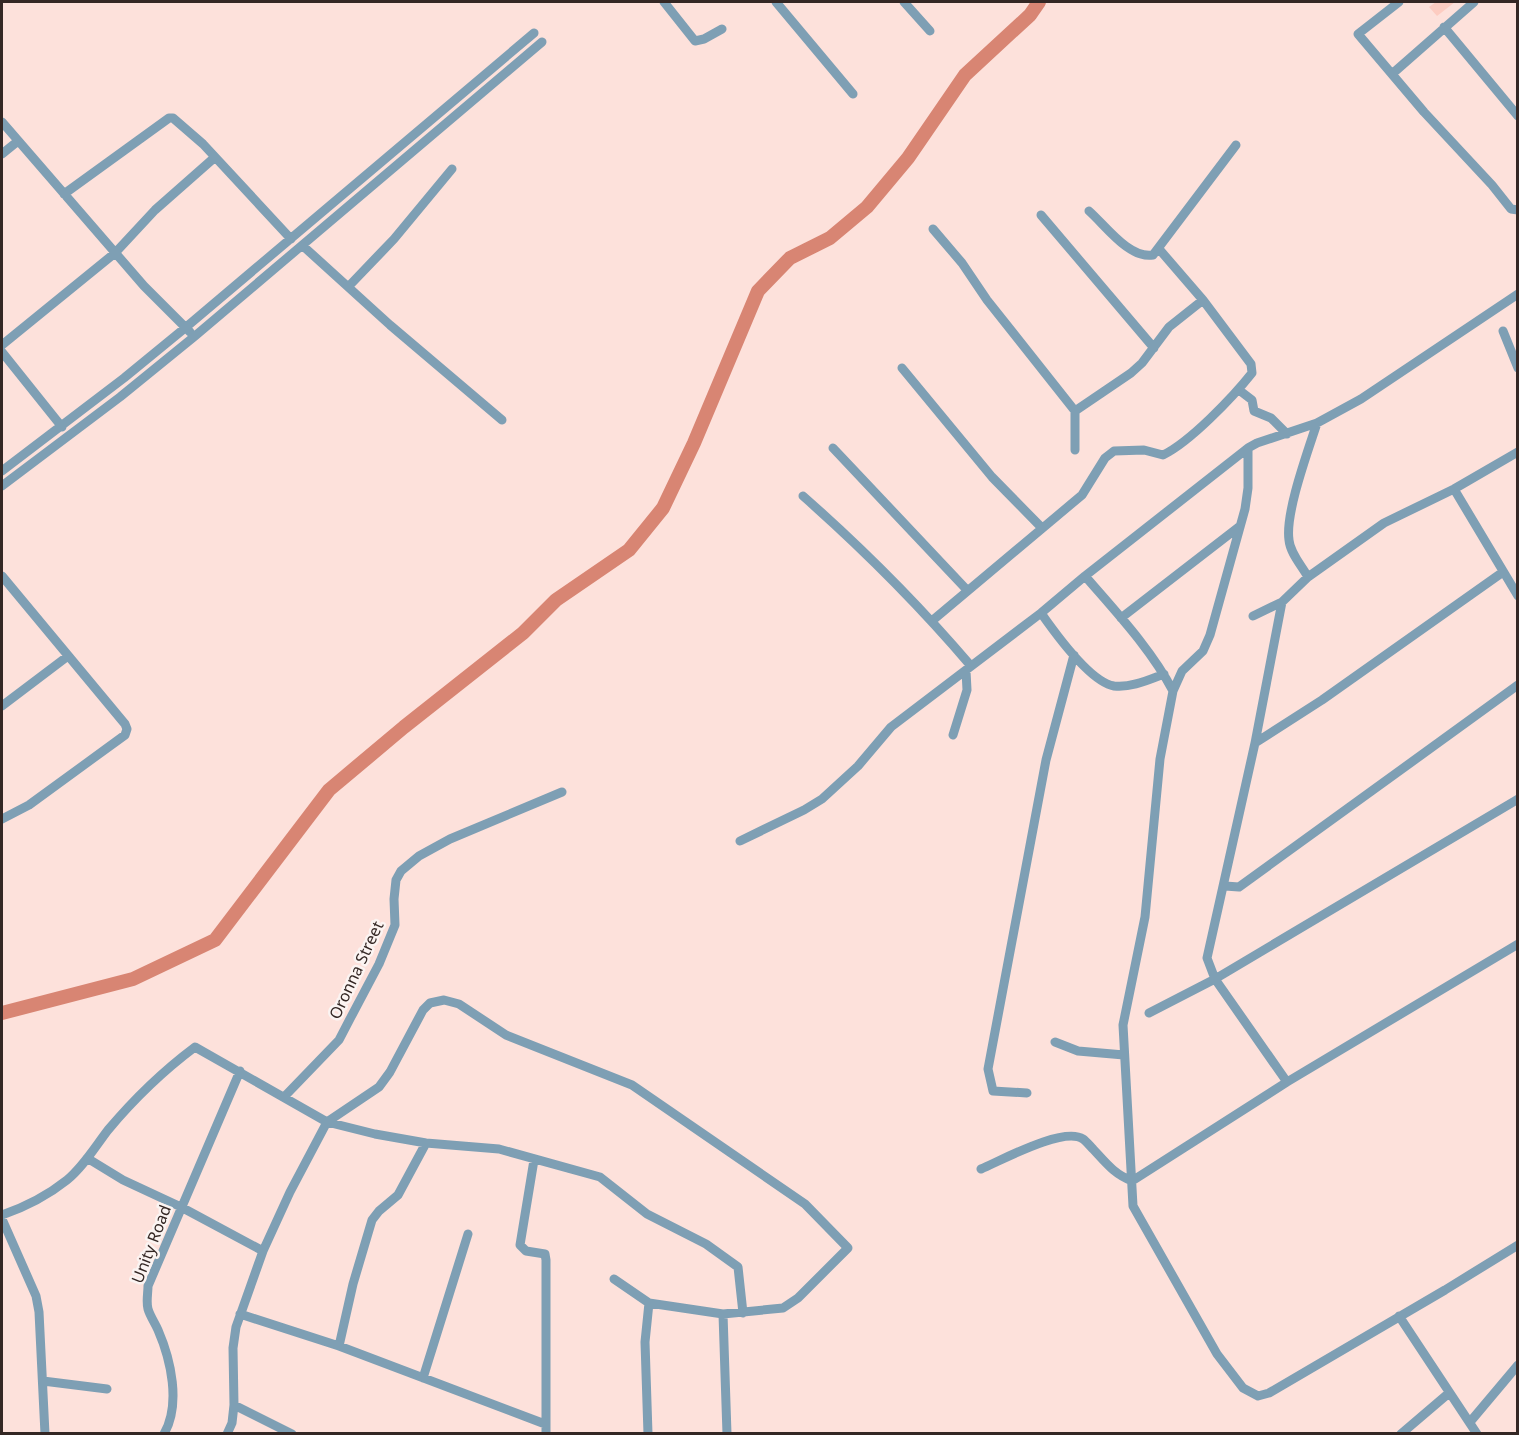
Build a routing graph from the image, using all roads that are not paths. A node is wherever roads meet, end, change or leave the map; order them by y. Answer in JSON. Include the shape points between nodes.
{"nodes":[{"id":1,"x":664,"y":2,"type":"edge"},
{"id":2,"x":776,"y":2,"type":"edge"},
{"id":3,"x":904,"y":2,"type":"edge"},
{"id":4,"x":1399,"y":2,"type":"edge"},
{"id":5,"x":1474,"y":2,"type":"edge"},
{"id":6,"x":1444,"y":27,"type":"junction"},
{"id":7,"x":722,"y":29,"type":"dead end"},
{"id":8,"x":930,"y":31,"type":"dead end"},
{"id":9,"x":534,"y":33,"type":"dead end"},
{"id":10,"x":542,"y":42,"type":"dead end"},
{"id":11,"x":1392,"y":74,"type":"junction"},
{"id":12,"x":853,"y":94,"type":"dead end"},
{"id":13,"x":1518,"y":116,"type":"edge"},
{"id":14,"x":2,"y":122,"type":"edge"},
{"id":15,"x":18,"y":141,"type":"junction"},
{"id":16,"x":1236,"y":145,"type":"dead end"},
{"id":17,"x":2,"y":154,"type":"edge"},
{"id":18,"x":214,"y":158,"type":"junction"},
{"id":19,"x":452,"y":169,"type":"dead end"},
{"id":20,"x":64,"y":194,"type":"junction"},
{"id":21,"x":1518,"y":210,"type":"edge"},
{"id":22,"x":1089,"y":211,"type":"dead end"},
{"id":23,"x":1041,"y":214,"type":"dead end"},
{"id":24,"x":933,"y":229,"type":"dead end"},
{"id":25,"x":291,"y":239,"type":"junction"},
{"id":26,"x":303,"y":246,"type":"junction"},
{"id":27,"x":1159,"y":249,"type":"junction"},
{"id":28,"x":116,"y":253,"type":"junction"},
{"id":29,"x":349,"y":286,"type":"junction"},
{"id":30,"x":1518,"y":294,"type":"edge"},
{"id":31,"x":1203,"y":300,"type":"junction"},
{"id":32,"x":185,"y":328,"type":"junction"},
{"id":33,"x":1503,"y":331,"type":"dead end"},
{"id":34,"x":195,"y":336,"type":"junction"},
{"id":35,"x":2,"y":345,"type":"edge"},
{"id":36,"x":1154,"y":348,"type":"junction"},
{"id":37,"x":2,"y":352,"type":"edge"},
{"id":38,"x":902,"y":368,"type":"dead end"},
{"id":39,"x":1518,"y":368,"type":"edge"},
{"id":40,"x":1239,"y":390,"type":"junction"},
{"id":41,"x":1075,"y":411,"type":"junction"},
{"id":42,"x":502,"y":420,"type":"dead end"},
{"id":43,"x":1317,"y":423,"type":"junction"},
{"id":44,"x":62,"y":426,"type":"junction"},
{"id":45,"x":1287,"y":434,"type":"junction"},
{"id":46,"x":833,"y":448,"type":"dead end"},
{"id":47,"x":1248,"y":448,"type":"junction"},
{"id":48,"x":1075,"y":450,"type":"dead end"},
{"id":49,"x":1518,"y":452,"type":"edge"},
{"id":50,"x":2,"y":471,"type":"edge"},
{"id":51,"x":2,"y":486,"type":"edge"},
{"id":52,"x":1454,"y":489,"type":"junction"},
{"id":53,"x":803,"y":496,"type":"dead end"},
{"id":54,"x":1240,"y":526,"type":"junction"},
{"id":55,"x":1042,"y":528,"type":"junction"},
{"id":56,"x":1503,"y":572,"type":"junction"},
{"id":57,"x":2,"y":576,"type":"edge"},
{"id":58,"x":1085,"y":576,"type":"junction"},
{"id":59,"x":1308,"y":577,"type":"junction"},
{"id":60,"x":968,"y":590,"type":"junction"},
{"id":61,"x":1518,"y":596,"type":"edge"},
{"id":62,"x":1282,"y":602,"type":"junction"},
{"id":63,"x":1041,"y":614,"type":"junction"},
{"id":64,"x":1254,"y":616,"type":"dead end"},
{"id":65,"x":1121,"y":618,"type":"junction"},
{"id":66,"x":933,"y":620,"type":"junction"},
{"id":67,"x":1074,"y":655,"type":"junction"},
{"id":68,"x":68,"y":656,"type":"junction"},
{"id":69,"x":969,"y":668,"type":"junction"},
{"id":70,"x":1164,"y":674,"type":"junction"},
{"id":71,"x":1518,"y":685,"type":"edge"},
{"id":72,"x":1173,"y":691,"type":"junction"},
{"id":73,"x":2,"y":706,"type":"edge"},
{"id":74,"x":953,"y":735,"type":"dead end"},
{"id":75,"x":1255,"y":743,"type":"junction"},
{"id":76,"x":562,"y":792,"type":"dead end"},
{"id":77,"x":1518,"y":799,"type":"edge"},
{"id":78,"x":2,"y":819,"type":"edge"},
{"id":79,"x":740,"y":841,"type":"dead end"},
{"id":80,"x":1225,"y":886,"type":"junction"},
{"id":81,"x":1518,"y":944,"type":"edge"},
{"id":82,"x":1215,"y":979,"type":"junction"},
{"id":83,"x":1149,"y":1013,"type":"dead end"},
{"id":84,"x":1054,"y":1042,"type":"dead end"},
{"id":85,"x":1124,"y":1055,"type":"junction"},
{"id":86,"x":240,"y":1071,"type":"junction"},
{"id":87,"x":1287,"y":1082,"type":"junction"},
{"id":88,"x":1027,"y":1094,"type":"dead end"},
{"id":89,"x":284,"y":1097,"type":"junction"},
{"id":90,"x":327,"y":1122,"type":"junction"},
{"id":91,"x":426,"y":1143,"type":"junction"},
{"id":92,"x":87,"y":1158,"type":"junction"},
{"id":93,"x":534,"y":1160,"type":"junction"},
{"id":94,"x":981,"y":1169,"type":"dead end"},
{"id":95,"x":1132,"y":1181,"type":"junction"},
{"id":96,"x":181,"y":1207,"type":"junction"},
{"id":97,"x":2,"y":1217,"type":"edge"},
{"id":98,"x":468,"y":1234,"type":"dead end"},
{"id":99,"x":1518,"y":1245,"type":"edge"},
{"id":100,"x":263,"y":1251,"type":"junction"},
{"id":101,"x":614,"y":1280,"type":"dead end"},
{"id":102,"x":649,"y":1303,"type":"junction"},
{"id":103,"x":743,"y":1313,"type":"junction"},
{"id":104,"x":240,"y":1314,"type":"junction"},
{"id":105,"x":723,"y":1314,"type":"junction"},
{"id":106,"x":1399,"y":1316,"type":"junction"},
{"id":107,"x":339,"y":1346,"type":"junction"},
{"id":108,"x":1518,"y":1365,"type":"edge"},
{"id":109,"x":423,"y":1378,"type":"junction"},
{"id":110,"x":43,"y":1381,"type":"junction"},
{"id":111,"x":108,"y":1389,"type":"dead end"},
{"id":112,"x":1449,"y":1393,"type":"junction"},
{"id":113,"x":234,"y":1405,"type":"junction"},
{"id":114,"x":1470,"y":1422,"type":"junction"},
{"id":115,"x":546,"y":1429,"type":"edge"},
{"id":116,"x":45,"y":1434,"type":"edge"},
{"id":117,"x":164,"y":1434,"type":"edge"},
{"id":118,"x":227,"y":1434,"type":"edge"},
{"id":119,"x":292,"y":1434,"type":"edge"},
{"id":120,"x":648,"y":1434,"type":"edge"},
{"id":121,"x":727,"y":1434,"type":"edge"},
{"id":122,"x":1401,"y":1434,"type":"edge"},
{"id":123,"x":1478,"y":1434,"type":"edge"}],
"edges":[{"from":1,"to":7,"type":"street","via":[[695,41]]},
{"from":2,"to":12,"type":"street"},
{"from":3,"to":8,"type":"street"},
{"from":4,"to":11,"type":"street","via":[[1358,34]]},
{"from":5,"to":6,"type":"street"},
{"from":6,"to":11,"type":"street"},
{"from":6,"to":13,"type":"street"},
{"from":9,"to":25,"type":"street"},
{"from":10,"to":26,"type":"street"},
{"from":11,"to":21,"type":"street","via":[[1511,209]]},
{"from":14,"to":15,"type":"street"},
{"from":15,"to":17,"type":"street"},
{"from":15,"to":20,"type":"street"},
{"from":16,"to":27,"type":"street"},
{"from":18,"to":20,"type":"street","via":[[203,144],[169,118]]},
{"from":18,"to":25,"type":"street"},
{"from":18,"to":28,"type":"street","via":[[155,210]]},
{"from":19,"to":29,"type":"street"},
{"from":20,"to":28,"type":"street"},
{"from":22,"to":27,"type":"street","via":[[1136,254],[1152,255]]},
{"from":23,"to":36,"type":"street"},
{"from":24,"to":41,"type":"street"},
{"from":25,"to":32,"type":"street"},
{"from":26,"to":29,"type":"street"},
{"from":26,"to":34,"type":"street"},
{"from":27,"to":31,"type":"street"},
{"from":28,"to":32,"type":"street"},
{"from":28,"to":35,"type":"street"},
{"from":29,"to":42,"type":"street"},
{"from":30,"to":43,"type":"street","via":[[1361,399]]},
{"from":31,"to":36,"type":"street","via":[[1169,327]]},
{"from":31,"to":40,"type":"street","via":[[1253,368]]},
{"from":32,"to":34,"type":"street"},
{"from":32,"to":44,"type":"street"},
{"from":33,"to":39,"type":"street"},
{"from":34,"to":51,"type":"street"},
{"from":36,"to":41,"type":"street","via":[[1131,373]]},
{"from":37,"to":44,"type":"street"},
{"from":38,"to":55,"type":"street","via":[[992,477]]},
{"from":40,"to":45,"type":"street","via":[[1252,400],[1254,411],[1271,418]]},
{"from":40,"to":55,"type":"street","via":[[1178,447],[1162,455],[1144,450],[1114,451],[1105,458],[1082,495]]},
{"from":41,"to":48,"type":"street"},
{"from":43,"to":45,"type":"street"},
{"from":43,"to":59,"type":"street","via":[[1289,526],[1289,542]]},
{"from":44,"to":50,"type":"street"},
{"from":45,"to":47,"type":"street"},
{"from":46,"to":60,"type":"street"},
{"from":47,"to":54,"type":"street","via":[[1248,488]]},
{"from":47,"to":58,"type":"street"},
{"from":49,"to":52,"type":"street"},
{"from":52,"to":56,"type":"street"},
{"from":52,"to":59,"type":"street","via":[[1384,523]]},
{"from":53,"to":66,"type":"street"},
{"from":54,"to":65,"type":"street"},
{"from":54,"to":72,"type":"street","via":[[1208,642],[1182,671]]},
{"from":55,"to":60,"type":"street"},
{"from":56,"to":61,"type":"street"},
{"from":56,"to":75,"type":"street"},
{"from":57,"to":68,"type":"street"},
{"from":58,"to":63,"type":"street"},
{"from":58,"to":65,"type":"street"},
{"from":59,"to":62,"type":"street"},
{"from":60,"to":66,"type":"street"},
{"from":62,"to":64,"type":"street"},
{"from":62,"to":75,"type":"street"},
{"from":63,"to":67,"type":"street"},
{"from":63,"to":69,"type":"street"},
{"from":65,"to":70,"type":"street"},
{"from":66,"to":69,"type":"street"},
{"from":67,"to":70,"type":"street","via":[[1112,686],[1133,685]]},
{"from":67,"to":88,"type":"street","via":[[1046,760],[988,1069],[993,1091]]},
{"from":68,"to":73,"type":"street"},
{"from":68,"to":78,"type":"street","via":[[126,724],[125,735],[29,805]]},
{"from":69,"to":74,"type":"street"},
{"from":69,"to":79,"type":"street","via":[[891,727],[858,766],[822,798]]},
{"from":70,"to":72,"type":"street"},
{"from":71,"to":80,"type":"street","via":[[1239,887]]},
{"from":72,"to":85,"type":"street","via":[[1160,759],[1145,918],[1123,1025]]},
{"from":75,"to":80,"type":"street"},
{"from":76,"to":89,"type":"street","name":"Oronna Street","via":[[450,839],[401,871],[396,880],[395,925],[379,964],[339,1040]]},
{"from":77,"to":82,"type":"street"},
{"from":80,"to":82,"type":"street","via":[[1207,958]]},
{"from":81,"to":87,"type":"street"},
{"from":82,"to":83,"type":"street"},
{"from":82,"to":87,"type":"street"},
{"from":84,"to":85,"type":"street","via":[[1078,1051]]},
{"from":85,"to":95,"type":"street"},
{"from":86,"to":89,"type":"street"},
{"from":86,"to":92,"type":"street","via":[[195,1047],[141,1094]]},
{"from":86,"to":96,"type":"street","name":"Unity Road"},
{"from":87,"to":95,"type":"street"},
{"from":89,"to":90,"type":"street"},
{"from":90,"to":91,"type":"street"},
{"from":90,"to":100,"type":"street"},
{"from":90,"to":103,"type":"street","via":[[379,1087],[430,1003],[444,1000],[459,1004],[506,1035],[632,1085],[805,1204],[848,1248],[783,1308]]},
{"from":91,"to":93,"type":"street","via":[[499,1149]]},
{"from":91,"to":107,"type":"street","via":[[398,1195],[372,1220]]},
{"from":92,"to":96,"type":"street"},
{"from":92,"to":97,"type":"street","via":[[69,1179]]},
{"from":93,"to":103,"type":"street","via":[[600,1177],[647,1214],[706,1244],[738,1267]]},
{"from":93,"to":115,"type":"street","via":[[520,1245],[526,1251],[545,1254],[546,1260]]},
{"from":94,"to":95,"type":"street","via":[[1029,1147],[1072,1136],[1082,1138],[1118,1175]]},
{"from":95,"to":106,"type":"street","via":[[1133,1206],[1217,1354],[1236,1381],[1250,1392],[1264,1395]]},
{"from":96,"to":100,"type":"street"},
{"from":96,"to":117,"type":"street","name":"Unity Road","via":[[148,1286],[147,1307],[159,1330],[169,1365],[172,1413]]},
{"from":97,"to":110,"type":"street","via":[[36,1296]]},
{"from":98,"to":109,"type":"street"},
{"from":99,"to":106,"type":"street"},
{"from":100,"to":104,"type":"street"},
{"from":101,"to":102,"type":"street"},
{"from":102,"to":105,"type":"street"},
{"from":102,"to":120,"type":"street","via":[[645,1342]]},
{"from":103,"to":105,"type":"street"},
{"from":104,"to":107,"type":"street"},
{"from":104,"to":113,"type":"street","via":[[233,1348]]},
{"from":105,"to":121,"type":"street"},
{"from":106,"to":112,"type":"street"},
{"from":107,"to":109,"type":"street"},
{"from":108,"to":114,"type":"street"},
{"from":109,"to":115,"type":"street"},
{"from":110,"to":111,"type":"street"},
{"from":110,"to":116,"type":"street"},
{"from":112,"to":114,"type":"street"},
{"from":112,"to":122,"type":"street"},
{"from":113,"to":118,"type":"street"},
{"from":113,"to":119,"type":"street"},
{"from":114,"to":123,"type":"street"}]}
